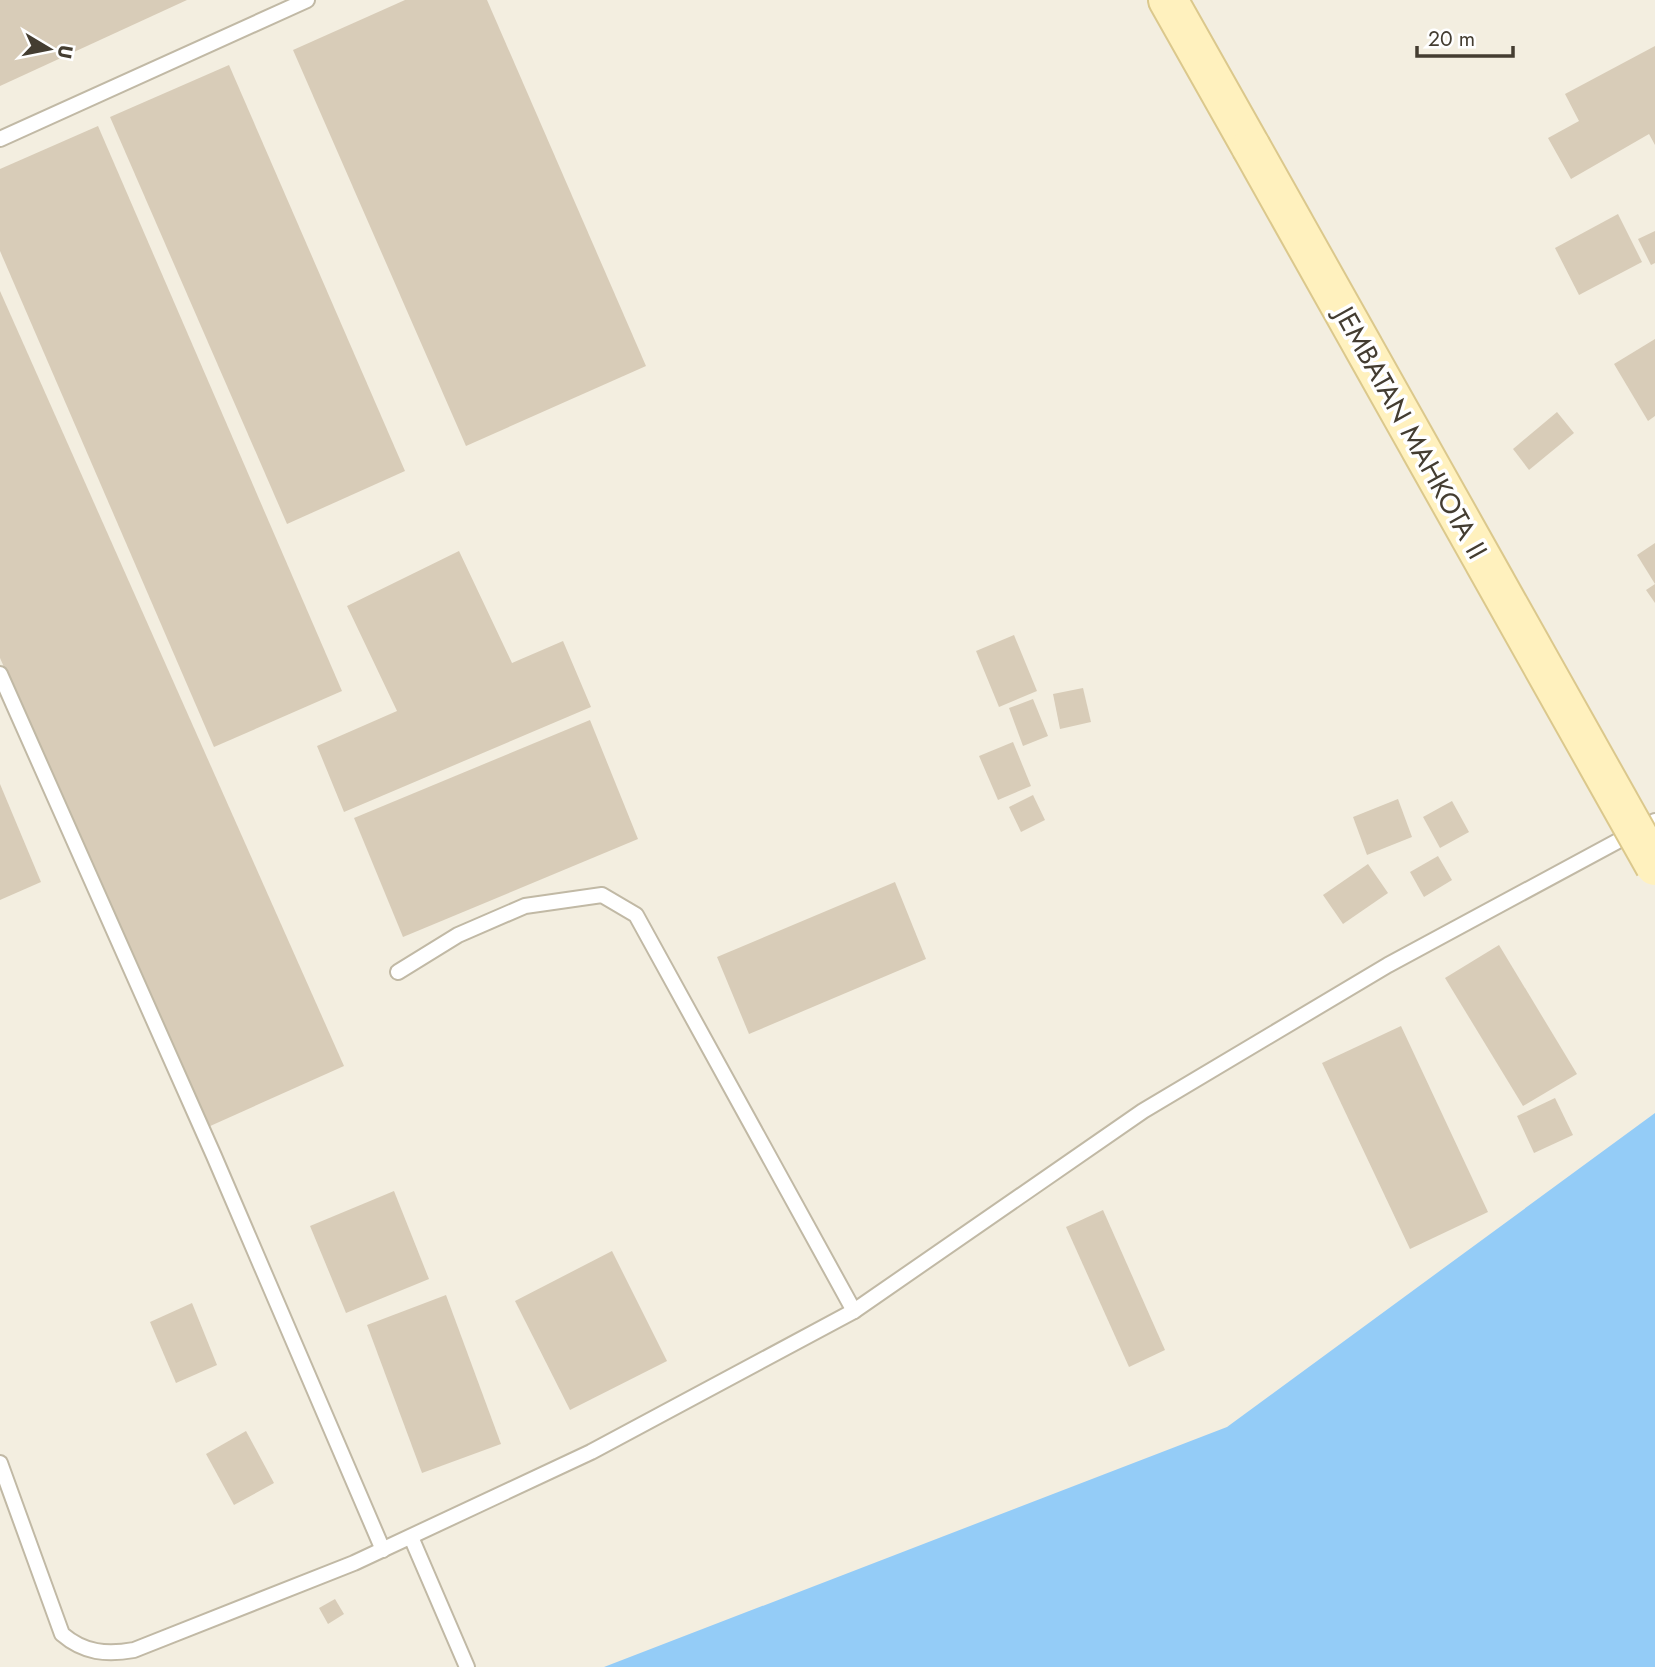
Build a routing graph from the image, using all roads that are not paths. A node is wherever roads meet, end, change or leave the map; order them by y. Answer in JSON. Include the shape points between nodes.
{"nodes":[{"id":1,"x":307,"y":0,"type":"edge"},
{"id":2,"x":1168,"y":0,"type":"edge"},
{"id":3,"x":0,"y":139,"type":"edge"},
{"id":4,"x":0,"y":674,"type":"edge"},
{"id":5,"x":1655,"y":821,"type":"edge"},
{"id":6,"x":1655,"y":866,"type":"edge"},
{"id":7,"x":398,"y":972,"type":"dead end"},
{"id":8,"x":854,"y":1311,"type":"junction"},
{"id":9,"x":0,"y":1463,"type":"edge"},
{"id":10,"x":411,"y":1537,"type":"junction"},
{"id":11,"x":383,"y":1550,"type":"junction"},
{"id":12,"x":467,"y":1667,"type":"edge"}],
"edges":[{"from":1,"to":3,"type":"lane"},
{"from":2,"to":6,"type":"main road","name":"JEMBATAN MAHKOTA II","bridge":true},
{"from":4,"to":11,"type":"lane"},
{"from":5,"to":8,"type":"lane","via":[[1388,965],[1143,1111]]},
{"from":7,"to":8,"type":"lane","via":[[458,935],[525,906],[603,895],[636,915]]},
{"from":8,"to":10,"type":"lane","via":[[591,1452]]},
{"from":9,"to":11,"type":"lane","via":[[62,1634],[73,1643],[110,1654],[134,1650]]},
{"from":10,"to":11,"type":"lane"},
{"from":10,"to":12,"type":"lane"}]}
